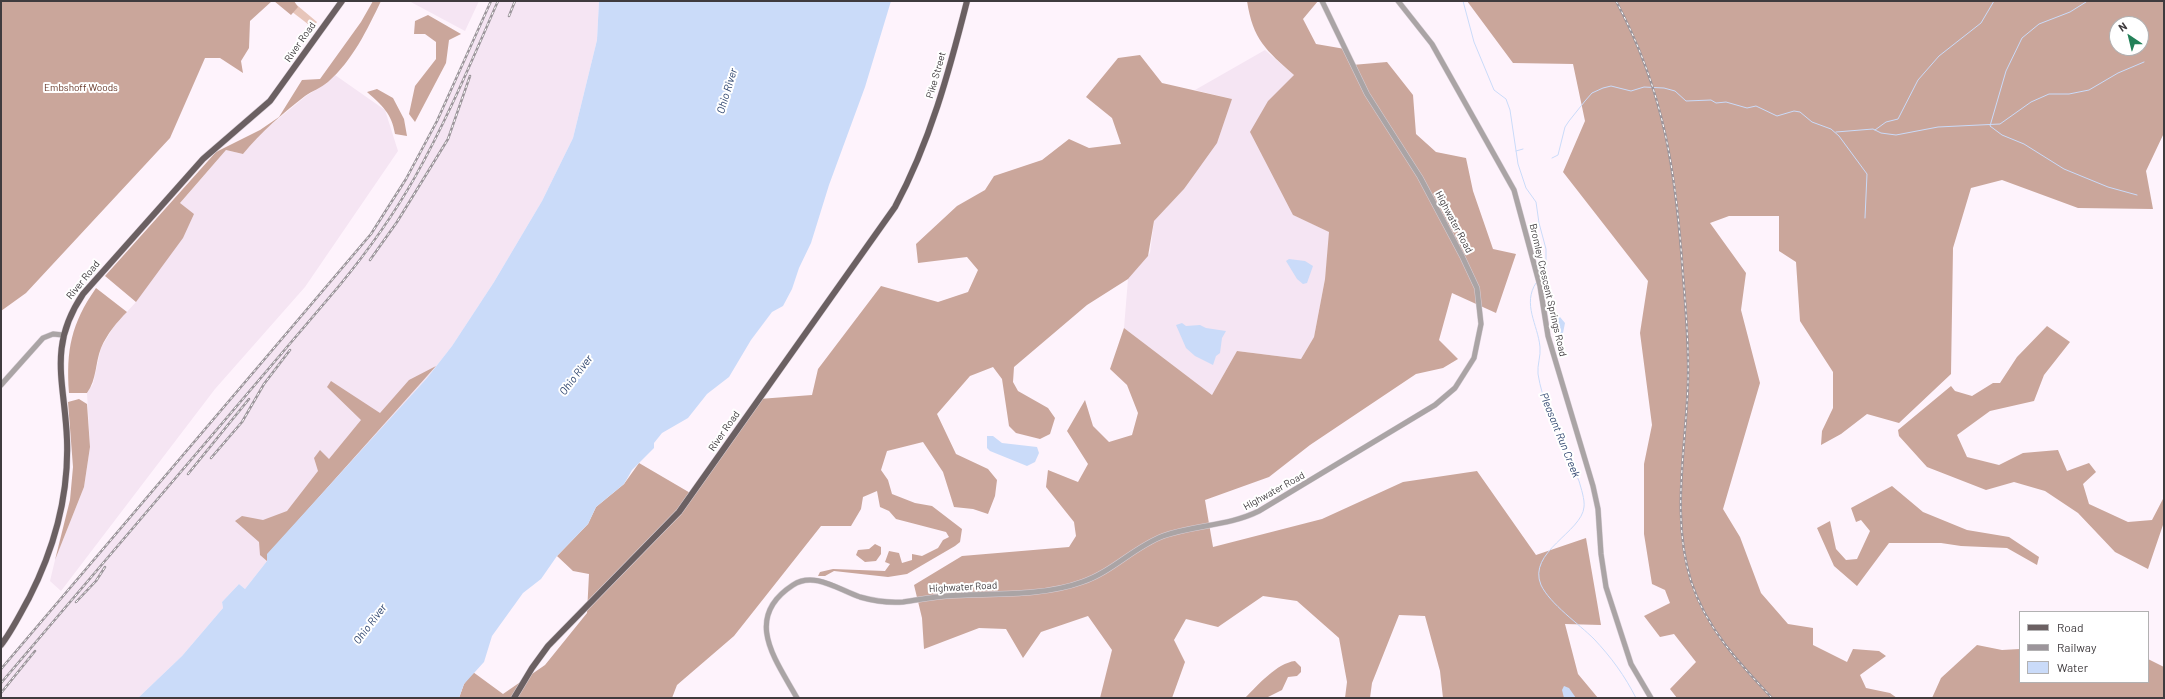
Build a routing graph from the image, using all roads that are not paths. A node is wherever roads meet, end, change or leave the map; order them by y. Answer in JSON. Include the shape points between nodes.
{"nodes":[{"id":1,"x":342,"y":1,"type":"edge"},
{"id":2,"x":967,"y":1,"type":"edge"},
{"id":3,"x":1322,"y":1,"type":"edge"},
{"id":4,"x":1398,"y":1,"type":"edge"},
{"id":5,"x":920,"y":153,"type":"joint"},
{"id":6,"x":63,"y":335,"type":"junction"},
{"id":7,"x":1,"y":385,"type":"edge"},
{"id":8,"x":1,"y":645,"type":"edge"},
{"id":9,"x":514,"y":698,"type":"edge"},
{"id":10,"x":797,"y":698,"type":"edge"},
{"id":11,"x":1650,"y":698,"type":"edge"}],
"edges":[{"from":1,"to":6,"type":"main road","name":"River Road","via":[[270,101],[203,159],[82,294],[74,306]]},
{"from":2,"to":5,"type":"main road","name":"Pike Street","via":[[939,102]]},
{"from":3,"to":10,"type":"street","name":"Highwater Road","via":[[1367,94],[1420,178],[1462,256],[1476,288],[1481,313],[1480,330],[1474,358],[1461,380],[1449,395],[1435,405],[1259,511],[1241,519],[1163,537],[1148,543],[1099,575],[1082,582],[1047,589],[896,602],[868,599],[817,581],[797,583],[786,590],[772,607],[765,631],[769,646]]},
{"from":4,"to":11,"type":"street","name":"Bromley Crescent Springs Road","via":[[1434,47],[1514,190],[1540,286],[1548,336],[1598,509],[1606,587],[1631,664]]},
{"from":5,"to":9,"type":"main road","name":"River Road","via":[[909,181],[884,224],[679,512],[548,646]]},
{"from":6,"to":7,"type":"street","via":[[53,334],[43,338]]},
{"from":6,"to":8,"type":"main road","name":"River Road","via":[[60,372],[67,452],[61,508],[53,544],[41,573]]}]}
